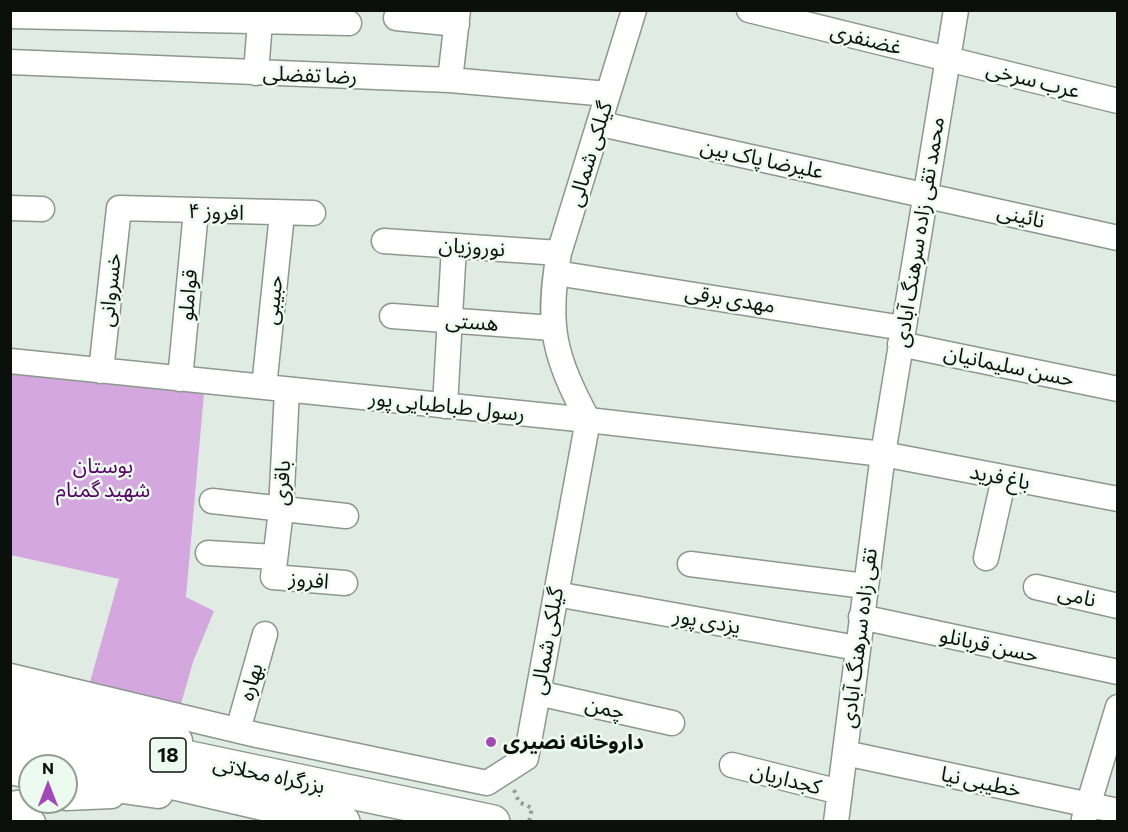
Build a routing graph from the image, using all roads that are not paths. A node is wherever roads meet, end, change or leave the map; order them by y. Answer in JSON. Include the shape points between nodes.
{"nodes":[{"id":1,"x":749,"y":10,"type":"edge"},
{"id":2,"x":956,"y":10,"type":"edge"},
{"id":3,"x":631,"y":11,"type":"edge"},
{"id":4,"x":10,"y":16,"type":"edge"},
{"id":5,"x":457,"y":17,"type":"edge"},
{"id":6,"x":396,"y":18,"type":"dead end"},
{"id":7,"x":260,"y":21,"type":"junction"},
{"id":8,"x":349,"y":23,"type":"dead end"},
{"id":9,"x":948,"y":60,"type":"junction"},
{"id":10,"x":10,"y":62,"type":"edge"},
{"id":11,"x":256,"y":73,"type":"junction"},
{"id":12,"x":450,"y":80,"type":"junction"},
{"id":13,"x":608,"y":94,"type":"junction"},
{"id":14,"x":1118,"y":101,"type":"edge"},
{"id":15,"x":601,"y":124,"type":"junction"},
{"id":16,"x":924,"y":195,"type":"junction"},
{"id":17,"x":10,"y":208,"type":"edge"},
{"id":18,"x":119,"y":208,"type":"joint"},
{"id":19,"x":42,"y":209,"type":"dead end"},
{"id":20,"x":196,"y":211,"type":"junction"},
{"id":21,"x":313,"y":213,"type":"dead end"},
{"id":22,"x":282,"y":214,"type":"junction"},
{"id":23,"x":1118,"y":238,"type":"edge"},
{"id":24,"x":384,"y":241,"type":"dead end"},
{"id":25,"x":454,"y":246,"type":"junction"},
{"id":26,"x":558,"y":263,"type":"junction"},
{"id":27,"x":392,"y":316,"type":"dead end"},
{"id":28,"x":450,"y":320,"type":"junction"},
{"id":29,"x":552,"y":328,"type":"junction"},
{"id":30,"x":902,"y":336,"type":"junction"},
{"id":31,"x":10,"y":361,"type":"edge"},
{"id":32,"x":101,"y":371,"type":"junction"},
{"id":33,"x":180,"y":379,"type":"junction"},
{"id":34,"x":275,"y":388,"type":"junction"},
{"id":35,"x":1118,"y":388,"type":"edge"},
{"id":36,"x":445,"y":406,"type":"junction"},
{"id":37,"x":588,"y":420,"type":"junction"},
{"id":38,"x":883,"y":454,"type":"junction"},
{"id":39,"x":1004,"y":477,"type":"junction"},
{"id":40,"x":1118,"y":499,"type":"edge"},
{"id":41,"x":212,"y":501,"type":"dead end"},
{"id":42,"x":281,"y":510,"type":"junction"},
{"id":43,"x":346,"y":516,"type":"dead end"},
{"id":44,"x":207,"y":553,"type":"dead end"},
{"id":45,"x":986,"y":558,"type":"dead end"},
{"id":46,"x":690,"y":564,"type":"dead end"},
{"id":47,"x":274,"y":567,"type":"junction"},
{"id":48,"x":345,"y":583,"type":"dead end"},
{"id":49,"x":865,"y":586,"type":"junction"},
{"id":50,"x":1036,"y":587,"type":"dead end"},
{"id":51,"x":556,"y":594,"type":"junction"},
{"id":52,"x":1118,"y":606,"type":"edge"},
{"id":53,"x":861,"y":617,"type":"junction"},
{"id":54,"x":265,"y":634,"type":"dead end"},
{"id":55,"x":857,"y":648,"type":"junction"},
{"id":56,"x":1118,"y":672,"type":"edge"},
{"id":57,"x":10,"y":676,"type":"edge"},
{"id":58,"x":538,"y":693,"type":"junction"},
{"id":59,"x":10,"y":696,"type":"edge"},
{"id":60,"x":1118,"y":707,"type":"edge"},
{"id":61,"x":10,"y":720,"type":"edge"},
{"id":62,"x":672,"y":723,"type":"dead end"},
{"id":63,"x":238,"y":730,"type":"junction"},
{"id":64,"x":10,"y":745,"type":"edge"},
{"id":65,"x":845,"y":753,"type":"junction"},
{"id":66,"x":35,"y":754,"type":"edge"},
{"id":67,"x":47,"y":754,"type":"edge"},
{"id":68,"x":78,"y":763,"type":"edge"},
{"id":69,"x":732,"y":765,"type":"dead end"},
{"id":70,"x":78,"y":766,"type":"edge"},
{"id":71,"x":78,"y":768,"type":"edge"},
{"id":72,"x":270,"y":776,"type":"junction"},
{"id":73,"x":840,"y":792,"type":"junction"},
{"id":74,"x":161,"y":793,"type":"junction"},
{"id":75,"x":78,"y":797,"type":"edge"},
{"id":76,"x":243,"y":799,"type":"junction"},
{"id":77,"x":1118,"y":811,"type":"edge"},
{"id":78,"x":1086,"y":814,"type":"edge"},
{"id":79,"x":10,"y":816,"type":"edge"},
{"id":80,"x":33,"y":822,"type":"edge"},
{"id":81,"x":343,"y":822,"type":"edge"},
{"id":82,"x":493,"y":822,"type":"edge"},
{"id":83,"x":836,"y":822,"type":"edge"}],
"edges":[{"from":1,"to":9,"type":"street","name":"غضنفری"},
{"from":2,"to":9,"type":"street","name":"محمد تقی زاده سرهنگ آبادی"},
{"from":3,"to":13,"type":"street","name":"گيلکی شمالی"},
{"from":4,"to":7,"type":"street"},
{"from":5,"to":6,"type":"street"},
{"from":5,"to":12,"type":"street"},
{"from":7,"to":8,"type":"street"},
{"from":7,"to":11,"type":"street"},
{"from":9,"to":14,"type":"street","name":"عرب سرخی"},
{"from":9,"to":16,"type":"street","name":"محمد تقی زاده سرهنگ آبادی"},
{"from":10,"to":11,"type":"street","name":"رضا تفضلی"},
{"from":11,"to":12,"type":"street","name":"رضا تفضلی"},
{"from":12,"to":13,"type":"street","name":"رضا تفضلی"},
{"from":13,"to":15,"type":"street","name":"گيلکی شمالی"},
{"from":15,"to":16,"type":"street","name":"علیرضا پاک بین"},
{"from":15,"to":26,"type":"street","name":"گيلکی شمالی"},
{"from":16,"to":23,"type":"street","name":"نائینی"},
{"from":16,"to":30,"type":"street","name":"محمد تقی زاده سرهنگ آبادی"},
{"from":17,"to":19,"type":"street"},
{"from":18,"to":20,"type":"street","name":"افروز ۴"},
{"from":18,"to":32,"type":"street","name":"خسروانی"},
{"from":20,"to":22,"type":"street","name":"افروز ۴"},
{"from":20,"to":33,"type":"street","name":"قواملو"},
{"from":21,"to":22,"type":"street","name":"افروز ۴"},
{"from":22,"to":34,"type":"street","name":"حبیبی"},
{"from":24,"to":25,"type":"street","name":"نوروزیان"},
{"from":25,"to":26,"type":"street","name":"نوروزیان"},
{"from":25,"to":28,"type":"street"},
{"from":26,"to":29,"type":"street","name":"گيلکی شمالی"},
{"from":26,"to":30,"type":"street","name":"مهدی برقی"},
{"from":27,"to":28,"type":"street","name":"هستی"},
{"from":28,"to":29,"type":"street","name":"هستی"},
{"from":28,"to":36,"type":"street"},
{"from":29,"to":37,"type":"street","name":"گيلکی شمالی","via":[[565,378]]},
{"from":30,"to":35,"type":"street","name":"حسن سلیمانیان"},
{"from":30,"to":38,"type":"street","name":"محمد تقی زاده سرهنگ آبادی"},
{"from":31,"to":32,"type":"street","name":"رسول طباطبایی پور"},
{"from":32,"to":33,"type":"street","name":"رسول طباطبایی پور"},
{"from":33,"to":34,"type":"street","name":"رسول طباطبایی پور"},
{"from":34,"to":36,"type":"street","name":"رسول طباطبایی پور"},
{"from":34,"to":42,"type":"street","name":"باقری"},
{"from":36,"to":37,"type":"street","name":"رسول طباطبایی پور"},
{"from":37,"to":38,"type":"street","name":"رسول طباطبایی پور"},
{"from":37,"to":51,"type":"street","name":"گيلکی شمالی"},
{"from":38,"to":39,"type":"street","name":"باغ فرید"},
{"from":38,"to":49,"type":"street","name":"تقی زاده سرهنگ آبادی"},
{"from":39,"to":40,"type":"street","name":"باغ فرید"},
{"from":39,"to":45,"type":"street"},
{"from":41,"to":42,"type":"street"},
{"from":42,"to":43,"type":"street"},
{"from":42,"to":47,"type":"street","name":"باقری"},
{"from":44,"to":47,"type":"street","name":"افروز"},
{"from":46,"to":49,"type":"street"},
{"from":47,"to":48,"type":"street","name":"افروز"},
{"from":49,"to":53,"type":"street","name":"تقی زاده سرهنگ آبادی"},
{"from":50,"to":52,"type":"street","name":"نامی"},
{"from":51,"to":55,"type":"street","name":"یزدی پور"},
{"from":51,"to":58,"type":"street","name":"گيلکی شمالی"},
{"from":53,"to":55,"type":"street","name":"تقی زاده سرهنگ آبادی"},
{"from":53,"to":56,"type":"street","name":"حسن قربانلو"},
{"from":54,"to":63,"type":"street","name":"بهاره"},
{"from":55,"to":65,"type":"street","name":"تقی زاده سرهنگ آبادی"},
{"from":57,"to":63,"type":"street","name":"گيلکی شمالی"},
{"from":58,"to":62,"type":"street","name":"چمن"},
{"from":58,"to":63,"type":"street","name":"گيلکی شمالی","via":[[526,758],[487,783]]},
{"from":59,"to":72,"type":"main road","via":[[169,739]]},
{"from":60,"to":78,"type":"street"},
{"from":61,"to":67,"type":"highway","name":"بزرگراه محلاتی","number":"18"},
{"from":64,"to":66,"type":"highway","name":"بزرگراه محلاتی","number":"18"},
{"from":65,"to":73,"type":"street","name":"تقی زاده سرهنگ آبادی"},
{"from":65,"to":78,"type":"street","name":"خطیبی نیا"},
{"from":68,"to":72,"type":"highway","name":"بزرگراه محلاتی","number":"18"},
{"from":69,"to":73,"type":"street","name":"کجداریان"},
{"from":70,"to":76,"type":"highway","name":"بزرگراه محلاتی","number":"18"},
{"from":71,"to":74,"type":"main road"},
{"from":72,"to":82,"type":"highway","name":"بزرگراه محلاتی","number":"18"},
{"from":73,"to":83,"type":"street","name":"تقی زاده سرهنگ آبادی"},
{"from":74,"to":75,"type":"street"},
{"from":74,"to":76,"type":"main road","via":[[219,802]]},
{"from":76,"to":81,"type":"highway","name":"بزرگراه محلاتی","number":"18"},
{"from":77,"to":78,"type":"street","name":"خطیبی نیا"},
{"from":79,"to":80,"type":"street"}]}
